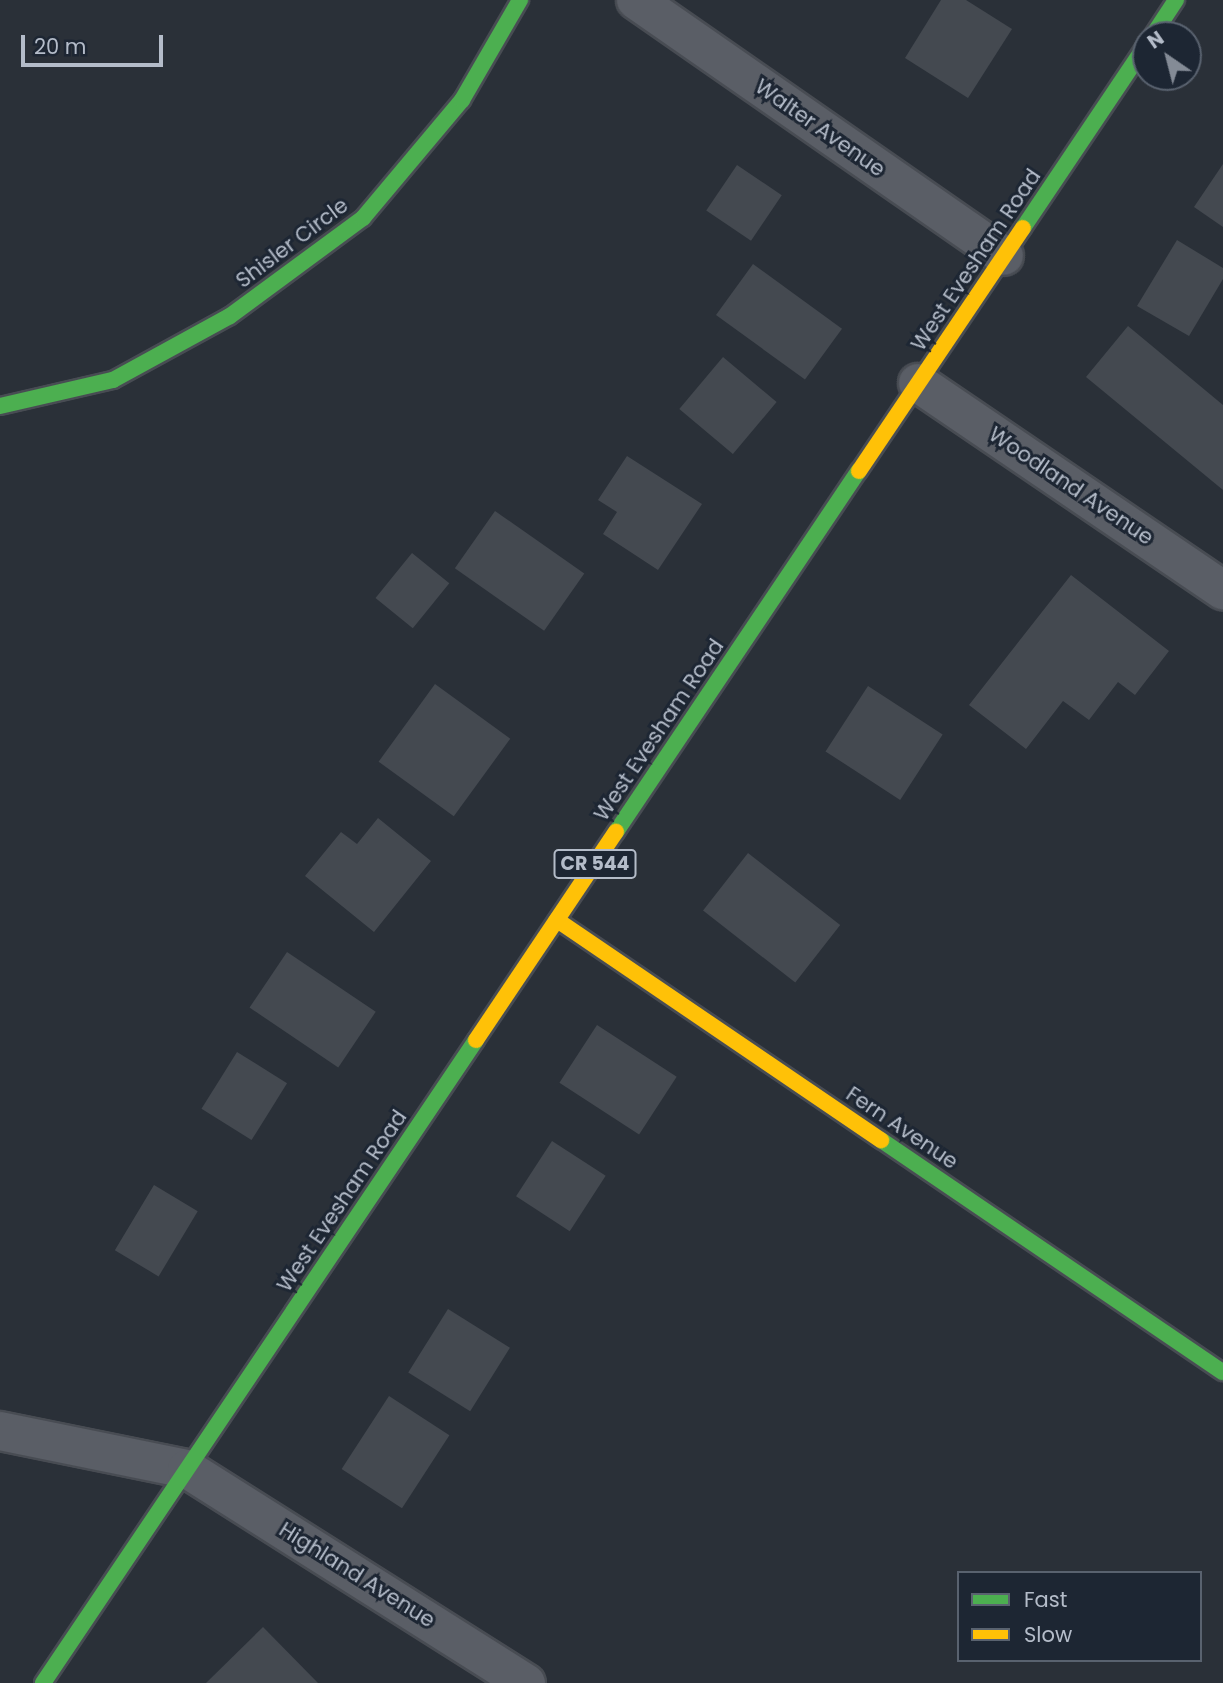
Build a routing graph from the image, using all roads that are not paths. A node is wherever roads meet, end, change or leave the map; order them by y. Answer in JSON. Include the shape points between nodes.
{"nodes":[{"id":1,"x":520,"y":0,"type":"edge"},
{"id":2,"x":636,"y":0,"type":"edge"},
{"id":3,"x":1176,"y":0,"type":"edge"},
{"id":4,"x":1162,"y":21,"type":"edge"},
{"id":5,"x":1132,"y":66,"type":"edge"},
{"id":6,"x":1004,"y":256,"type":"junction"},
{"id":7,"x":918,"y":383,"type":"junction"},
{"id":8,"x":0,"y":406,"type":"edge"},
{"id":9,"x":1223,"y":590,"type":"edge"},
{"id":10,"x":557,"y":920,"type":"junction"},
{"id":11,"x":1223,"y":1372,"type":"edge"},
{"id":12,"x":0,"y":1431,"type":"edge"},
{"id":13,"x":187,"y":1469,"type":"junction"},
{"id":14,"x":43,"y":1683,"type":"edge"},
{"id":15,"x":526,"y":1683,"type":"edge"}],
"edges":[{"from":1,"to":8,"type":"main road","name":"Shisler Circle","via":[[462,100],[363,218],[230,316],[113,380]]},
{"from":2,"to":6,"type":"street","name":"Walter Avenue"},
{"from":3,"to":4,"type":"main road"},
{"from":5,"to":6,"type":"main road","name":"West Evesham Road","number":"CR 544"},
{"from":6,"to":7,"type":"main road","name":"West Evesham Road","number":"CR 544"},
{"from":7,"to":9,"type":"street","name":"Woodland Avenue"},
{"from":7,"to":10,"type":"main road","name":"West Evesham Road","number":"CR 544"},
{"from":10,"to":11,"type":"main road","name":"Fern Avenue"},
{"from":10,"to":13,"type":"main road","name":"West Evesham Road","number":"CR 544"},
{"from":12,"to":13,"type":"street"},
{"from":13,"to":14,"type":"main road","name":"West Evesham Road","number":"CR 544"},
{"from":13,"to":15,"type":"street","name":"Highland Avenue"}]}
